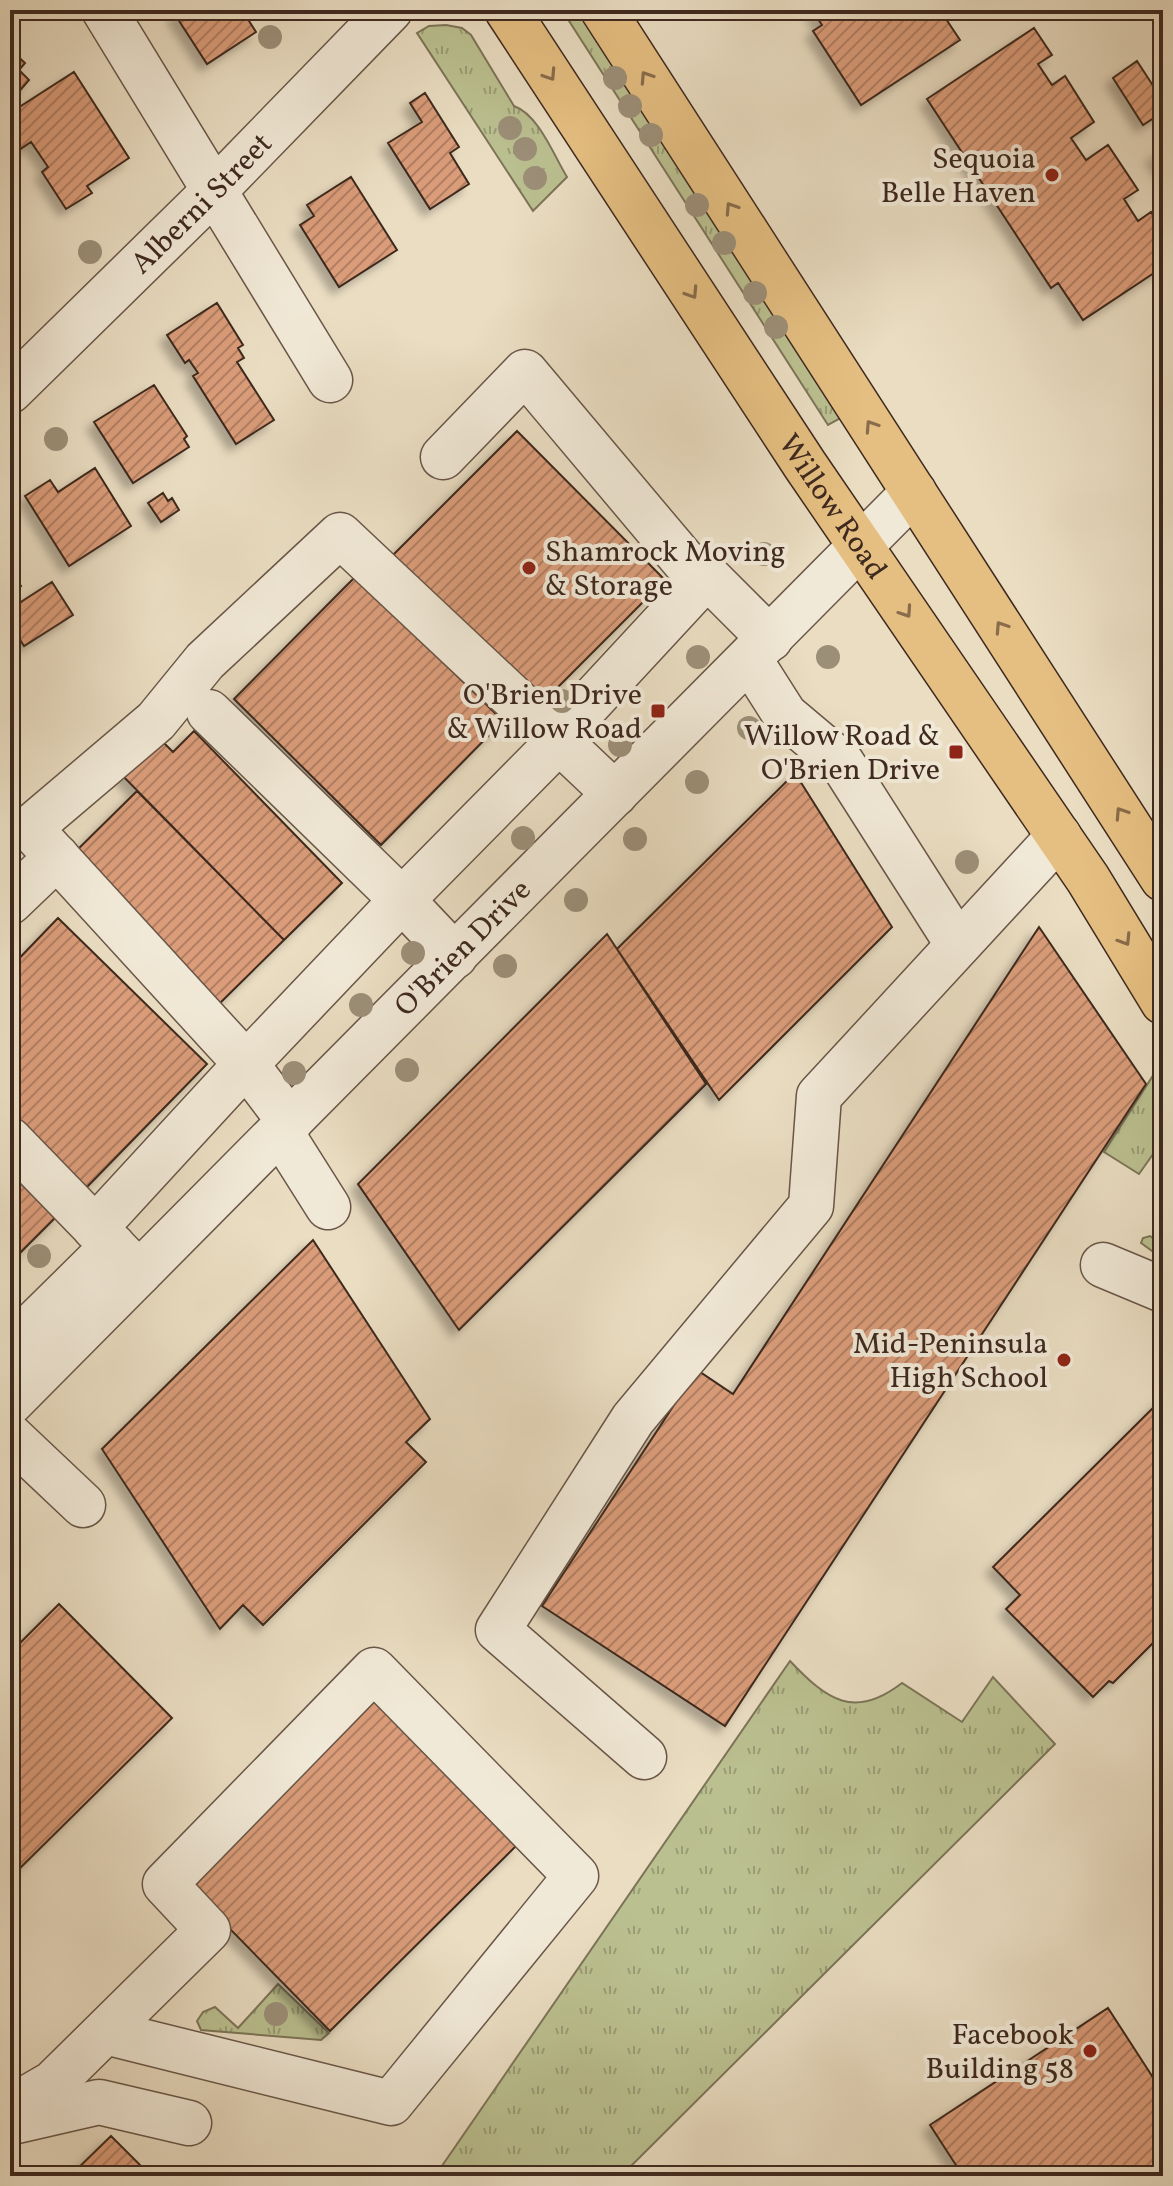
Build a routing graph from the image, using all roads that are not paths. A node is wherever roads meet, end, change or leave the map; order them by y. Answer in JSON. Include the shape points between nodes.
{"nodes":[{"id":1,"x":104,"y":10,"type":"edge"},
{"id":2,"x":390,"y":10,"type":"edge"},
{"id":3,"x":507,"y":10,"type":"edge"},
{"id":4,"x":603,"y":10,"type":"edge"},
{"id":5,"x":216,"y":189,"type":"junction"},
{"id":6,"x":330,"y":380,"type":"dead end"},
{"id":7,"x":10,"y":391,"type":"edge"},
{"id":8,"x":443,"y":457,"type":"dead end"},
{"id":9,"x":914,"y":492,"type":"junction"},
{"id":10,"x":862,"y":547,"type":"junction"},
{"id":11,"x":707,"y":576,"type":"junction"},
{"id":12,"x":760,"y":650,"type":"junction"},
{"id":13,"x":209,"y":712,"type":"dead end"},
{"id":14,"x":570,"y":726,"type":"junction"},
{"id":15,"x":615,"y":794,"type":"junction"},
{"id":16,"x":1059,"y":836,"type":"junction"},
{"id":17,"x":57,"y":857,"type":"junction"},
{"id":18,"x":1163,"y":879,"type":"edge"},
{"id":19,"x":402,"y":900,"type":"junction"},
{"id":20,"x":10,"y":902,"type":"edge"},
{"id":21,"x":958,"y":945,"type":"junction"},
{"id":22,"x":455,"y":956,"type":"junction"},
{"id":23,"x":1163,"y":1002,"type":"edge"},
{"id":24,"x":246,"y":1064,"type":"junction"},
{"id":25,"x":285,"y":1126,"type":"junction"},
{"id":26,"x":10,"y":1140,"type":"edge"},
{"id":27,"x":328,"y":1207,"type":"dead end"},
{"id":28,"x":116,"y":1249,"type":"junction"},
{"id":29,"x":1103,"y":1265,"type":"dead end"},
{"id":30,"x":1163,"y":1290,"type":"edge"},
{"id":31,"x":10,"y":1403,"type":"edge"},
{"id":32,"x":10,"y":1436,"type":"edge"},
{"id":33,"x":83,"y":1505,"type":"dead end"},
{"id":34,"x":644,"y":1757,"type":"dead end"},
{"id":35,"x":105,"y":2032,"type":"junction"},
{"id":36,"x":10,"y":2108,"type":"edge"},
{"id":37,"x":10,"y":2122,"type":"edge"},
{"id":38,"x":189,"y":2123,"type":"dead end"}],
"edges":[{"from":1,"to":5,"type":"street"},
{"from":2,"to":5,"type":"street","name":"Alberni Street"},
{"from":3,"to":10,"type":"main road","name":"Willow Road","one_way":true},
{"from":9,"to":4,"type":"main road","one_way":true},
{"from":5,"to":6,"type":"street"},
{"from":5,"to":7,"type":"street","name":"Alberni Street"},
{"from":8,"to":11,"type":"street","via":[[525,372],[684,561]]},
{"from":9,"to":10,"type":"street","name":"O'Brien Drive"},
{"from":18,"to":9,"type":"main road","one_way":true},
{"from":10,"to":12,"type":"street","name":"O'Brien Drive"},
{"from":10,"to":16,"type":"main road","name":"Willow Road","one_way":true},
{"from":11,"to":12,"type":"street"},
{"from":11,"to":14,"type":"street"},
{"from":12,"to":15,"type":"street","name":"O'Brien Drive"},
{"from":12,"to":21,"type":"street","via":[[785,715],[842,763]]},
{"from":13,"to":19,"type":"street"},
{"from":14,"to":15,"type":"street"},
{"from":14,"to":17,"type":"street","via":[[340,535],[205,661],[156,721],[30,828]]},
{"from":14,"to":19,"type":"street"},
{"from":15,"to":22,"type":"street","name":"O'Brien Drive"},
{"from":16,"to":21,"type":"street"},
{"from":16,"to":23,"type":"main road","name":"Willow Road","one_way":true},
{"from":17,"to":20,"type":"street"},
{"from":17,"to":24,"type":"street"},
{"from":19,"to":22,"type":"street"},
{"from":19,"to":24,"type":"street"},
{"from":21,"to":34,"type":"street","via":[[819,1096],[811,1206],[633,1419],[498,1630]]},
{"from":22,"to":25,"type":"street","name":"O'Brien Drive"},
{"from":24,"to":25,"type":"street"},
{"from":24,"to":28,"type":"street"},
{"from":25,"to":27,"type":"street"},
{"from":25,"to":28,"type":"street","name":"O'Brien Drive"},
{"from":26,"to":28,"type":"street"},
{"from":28,"to":31,"type":"street","name":"O'Brien Drive","via":[[40,1372]]},
{"from":29,"to":30,"type":"street"},
{"from":32,"to":33,"type":"street"},
{"from":35,"to":35,"type":"street","via":[[391,2103],[576,1876],[374,1670],[165,1884],[208,1930]]},
{"from":35,"to":36,"type":"street","via":[[53,2083]]},
{"from":37,"to":38,"type":"street","via":[[99,2102]]}]}
